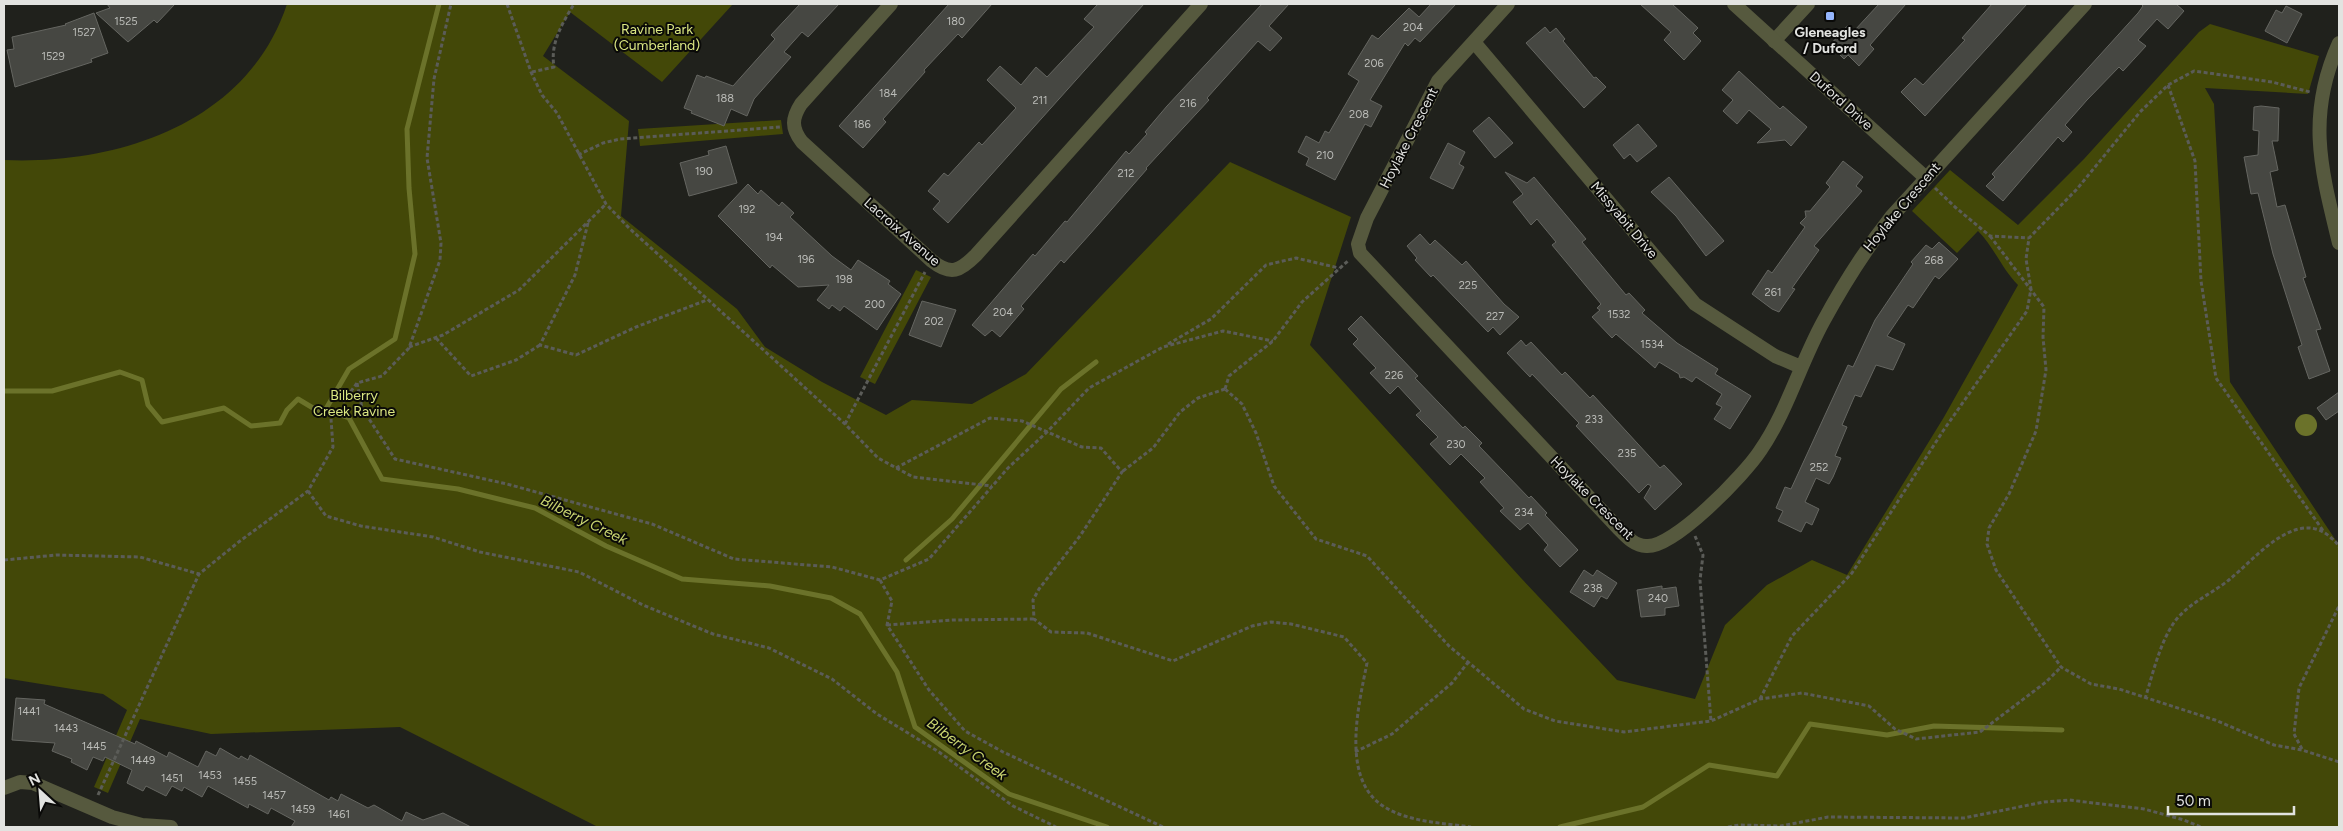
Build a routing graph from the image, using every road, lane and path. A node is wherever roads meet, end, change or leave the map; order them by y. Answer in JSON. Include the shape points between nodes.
{"nodes":[{"id":1,"x":451,"y":4,"type":"edge"},
{"id":2,"x":507,"y":4,"type":"edge"},
{"id":3,"x":574,"y":4,"type":"edge"},
{"id":4,"x":891,"y":4,"type":"edge"},
{"id":5,"x":1202,"y":4,"type":"edge"},
{"id":6,"x":1508,"y":4,"type":"edge"},
{"id":7,"x":1734,"y":4,"type":"edge"},
{"id":8,"x":1808,"y":4,"type":"edge"},
{"id":9,"x":2084,"y":4,"type":"edge"},
{"id":10,"x":1774,"y":41,"type":"junction"},
{"id":11,"x":1474,"y":42,"type":"junction"},
{"id":12,"x":2339,"y":43,"type":"edge"},
{"id":13,"x":531,"y":72,"type":"junction"},
{"id":14,"x":2168,"y":86,"type":"junction"},
{"id":15,"x":2322,"y":95,"type":"junction"},
{"id":16,"x":793,"y":126,"type":"junction"},
{"id":17,"x":578,"y":156,"type":"junction"},
{"id":18,"x":1926,"y":178,"type":"junction"},
{"id":19,"x":606,"y":204,"type":"junction"},
{"id":20,"x":588,"y":223,"type":"junction"},
{"id":21,"x":1990,"y":236,"type":"junction"},
{"id":22,"x":2029,"y":238,"type":"junction"},
{"id":23,"x":2339,"y":243,"type":"edge"},
{"id":24,"x":1360,"y":253,"type":"junction"},
{"id":25,"x":932,"y":261,"type":"junction"},
{"id":26,"x":1339,"y":268,"type":"junction"},
{"id":27,"x":2031,"y":289,"type":"junction"},
{"id":28,"x":708,"y":300,"type":"junction"},
{"id":29,"x":436,"y":338,"type":"junction"},
{"id":30,"x":1273,"y":341,"type":"junction"},
{"id":31,"x":540,"y":344,"type":"junction"},
{"id":32,"x":1163,"y":347,"type":"junction"},
{"id":33,"x":409,"y":348,"type":"junction"},
{"id":34,"x":1801,"y":367,"type":"junction"},
{"id":35,"x":357,"y":383,"type":"junction"},
{"id":36,"x":1225,"y":389,"type":"junction"},
{"id":37,"x":343,"y":402,"type":"dead end"},
{"id":38,"x":331,"y":419,"type":"dead end"},
{"id":39,"x":845,"y":424,"type":"junction"},
{"id":40,"x":1047,"y":432,"type":"junction"},
{"id":41,"x":896,"y":468,"type":"junction"},
{"id":42,"x":1122,"y":472,"type":"junction"},
{"id":43,"x":992,"y":486,"type":"junction"},
{"id":44,"x":308,"y":492,"type":"junction"},
{"id":45,"x":1692,"y":522,"type":"junction"},
{"id":46,"x":2324,"y":532,"type":"junction"},
{"id":47,"x":2339,"y":547,"type":"edge"},
{"id":48,"x":4,"y":560,"type":"edge"},
{"id":49,"x":199,"y":574,"type":"junction"},
{"id":50,"x":880,"y":580,"type":"junction"},
{"id":51,"x":2339,"y":606,"type":"edge"},
{"id":52,"x":1034,"y":619,"type":"junction"},
{"id":53,"x":886,"y":625,"type":"junction"},
{"id":54,"x":1469,"y":662,"type":"junction"},
{"id":55,"x":2061,"y":667,"type":"junction"},
{"id":56,"x":1760,"y":699,"type":"junction"},
{"id":57,"x":2145,"y":699,"type":"junction"},
{"id":58,"x":1711,"y":721,"type":"junction"},
{"id":59,"x":2302,"y":750,"type":"junction"},
{"id":60,"x":1355,"y":752,"type":"junction"},
{"id":61,"x":2339,"y":762,"type":"edge"},
{"id":62,"x":4,"y":788,"type":"edge"},
{"id":63,"x":91,"y":809,"type":"junction"},
{"id":64,"x":171,"y":827,"type":"edge"},
{"id":65,"x":1056,"y":827,"type":"edge"},
{"id":66,"x":1163,"y":827,"type":"edge"},
{"id":67,"x":1471,"y":827,"type":"edge"},
{"id":68,"x":1728,"y":827,"type":"edge"},
{"id":69,"x":2201,"y":827,"type":"edge"}],
"edges":[{"from":1,"to":33,"type":"path","via":[[434,79],[427,158],[441,243],[440,260]]},
{"from":2,"to":13,"type":"path"},
{"from":3,"to":13,"type":"path","via":[[554,42],[554,68]]},
{"from":4,"to":16,"type":"street","via":[[801,104],[794,114]]},
{"from":5,"to":25,"type":"street","name":"Lacroix Avenue","via":[[965,266],[950,270]]},
{"from":6,"to":11,"type":"street","name":"Hoylake Crescent"},
{"from":7,"to":10,"type":"street","name":"Duford Drive"},
{"from":8,"to":10,"type":"street"},
{"from":9,"to":18,"type":"street","name":"Hoylake Crescent"},
{"from":10,"to":18,"type":"street","name":"Duford Drive"},
{"from":11,"to":24,"type":"street","name":"Hoylake Crescent","via":[[1438,81],[1367,218],[1358,244]]},
{"from":11,"to":34,"type":"street","name":"Missyabit Drive","via":[[1696,304],[1775,356]]},
{"from":12,"to":15,"type":"street"},
{"from":13,"to":17,"type":"path","via":[[542,95],[557,112]]},
{"from":14,"to":15,"type":"path","via":[[2194,71],[2272,82]]},
{"from":14,"to":22,"type":"path","via":[[2140,112],[2077,189]]},
{"from":14,"to":46,"type":"path","via":[[2195,161],[2201,281],[2216,378]]},
{"from":15,"to":23,"type":"street","via":[[2318,134],[2320,158]]},
{"from":16,"to":17,"type":"path","via":[[620,139],[603,143]]},
{"from":16,"to":25,"type":"street","name":"Lacroix Avenue","via":[[802,142]]},
{"from":17,"to":19,"type":"path"},
{"from":18,"to":21,"type":"path"},
{"from":18,"to":34,"type":"street","name":"Hoylake Crescent","via":[[1862,254]]},
{"from":19,"to":20,"type":"path"},
{"from":19,"to":28,"type":"path"},
{"from":20,"to":29,"type":"path","via":[[519,290]]},
{"from":20,"to":31,"type":"path","via":[[576,275]]},
{"from":21,"to":22,"type":"path"},
{"from":21,"to":27,"type":"path"},
{"from":22,"to":27,"type":"path","via":[[2026,259]]},
{"from":24,"to":26,"type":"path"},
{"from":24,"to":45,"type":"street","name":"Hoylake Crescent","via":[[1630,540],[1644,547],[1654,546]]},
{"from":25,"to":39,"type":"path"},
{"from":26,"to":30,"type":"path","via":[[1302,302]]},
{"from":26,"to":32,"type":"path","via":[[1296,258],[1266,265],[1211,319]]},
{"from":27,"to":55,"type":"path","via":[[2044,307],[2046,370],[2042,405],[2036,431],[2009,494],[1989,528],[1987,544],[1996,570]]},
{"from":27,"to":56,"type":"path","via":[[2027,311],[1943,431],[1852,573],[1792,636]]},
{"from":28,"to":31,"type":"path","via":[[636,326],[576,355]]},
{"from":28,"to":39,"type":"path"},
{"from":29,"to":31,"type":"path","via":[[471,376],[516,360]]},
{"from":29,"to":33,"type":"path"},
{"from":30,"to":32,"type":"path","via":[[1223,331]]},
{"from":30,"to":36,"type":"path","via":[[1228,376]]},
{"from":32,"to":40,"type":"path","via":[[1089,388]]},
{"from":33,"to":35,"type":"path","via":[[382,376]]},
{"from":34,"to":45,"type":"street","name":"Hoylake Crescent","via":[[1760,452],[1728,489]]},
{"from":35,"to":37,"type":"path"},
{"from":35,"to":50,"type":"path","via":[[362,408],[395,459],[507,484],[652,524],[734,559],[832,566]]},
{"from":36,"to":42,"type":"path","via":[[1198,398],[1180,412],[1154,448]]},
{"from":36,"to":54,"type":"path","via":[[1242,404],[1274,486],[1316,539],[1368,556],[1449,646]]},
{"from":38,"to":44,"type":"path","via":[[333,447]]},
{"from":39,"to":41,"type":"path","via":[[878,458]]},
{"from":40,"to":41,"type":"path","via":[[1022,421],[990,418]]},
{"from":40,"to":42,"type":"path","via":[[1089,449],[1101,448]]},
{"from":40,"to":43,"type":"path"},
{"from":41,"to":43,"type":"path","via":[[928,480]]},
{"from":42,"to":52,"type":"path","via":[[1080,536],[1039,589],[1033,600]]},
{"from":43,"to":50,"type":"path","via":[[929,559]]},
{"from":44,"to":49,"type":"path"},
{"from":44,"to":65,"type":"path","via":[[326,516],[361,526],[433,537],[480,552],[579,572],[643,605],[713,634],[770,648],[832,679],[1013,806]]},
{"from":45,"to":58,"type":"path","via":[[1704,555],[1700,580]]},
{"from":46,"to":47,"type":"path"},
{"from":46,"to":57,"type":"path","via":[[2312,528],[2289,532],[2271,542],[2229,580],[2197,601],[2174,622],[2161,648]]},
{"from":48,"to":49,"type":"path","via":[[57,555],[140,557]]},
{"from":49,"to":63,"type":"path"},
{"from":50,"to":53,"type":"path","via":[[892,601]]},
{"from":51,"to":59,"type":"path","via":[[2299,688],[2294,734]]},
{"from":52,"to":53,"type":"path"},
{"from":52,"to":60,"type":"path","via":[[1051,632],[1087,633],[1173,661],[1252,626],[1271,622],[1344,637],[1368,663],[1360,698]]},
{"from":53,"to":66,"type":"path","via":[[929,690],[965,731]]},
{"from":54,"to":58,"type":"path","via":[[1524,709],[1555,721],[1624,732]]},
{"from":54,"to":60,"type":"path","via":[[1452,683],[1392,734]]},
{"from":55,"to":56,"type":"path","via":[[1980,732],[1916,739],[1895,729],[1869,706],[1802,693]]},
{"from":55,"to":57,"type":"path","via":[[2092,684],[2120,689]]},
{"from":56,"to":58,"type":"path"},
{"from":57,"to":59,"type":"path","via":[[2215,720],[2274,745]]},
{"from":59,"to":61,"type":"path"},
{"from":60,"to":67,"type":"path","via":[[1363,785],[1382,806],[1409,818]]},
{"from":62,"to":63,"type":"street","via":[[20,782],[32,782]]},
{"from":63,"to":64,"type":"street","via":[[142,826]]},
{"from":68,"to":69,"type":"path","via":[[1781,826],[1828,817],[1964,818],[2069,800],[2144,809]]}]}
